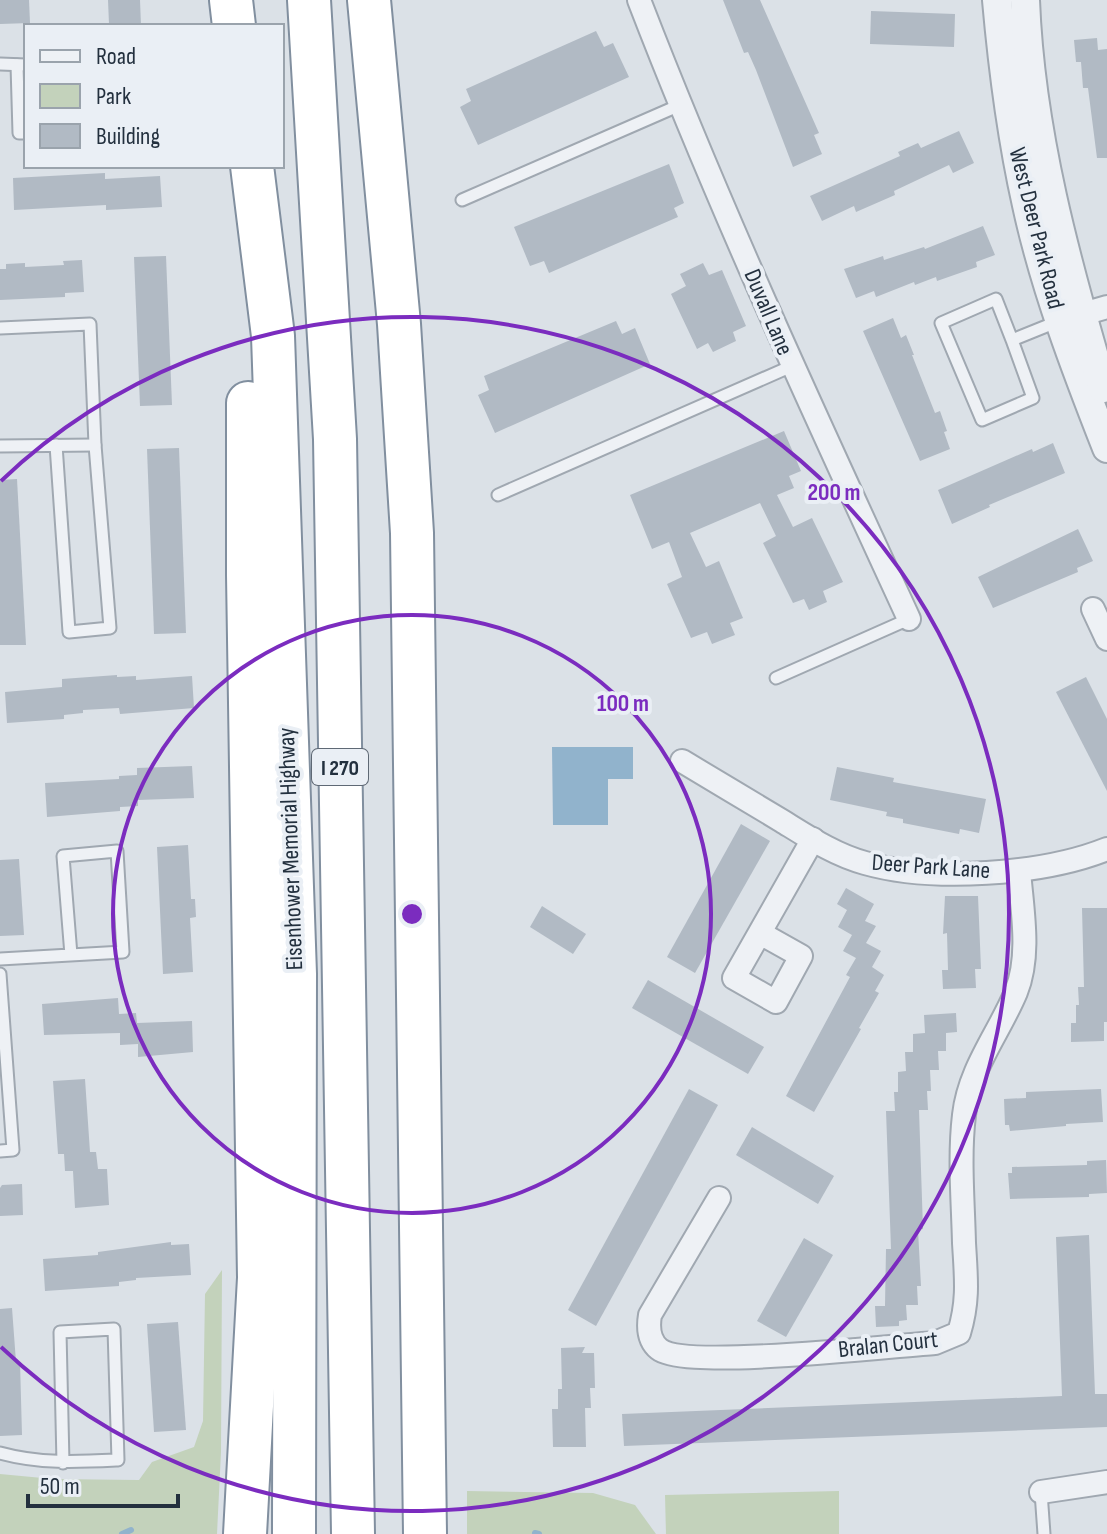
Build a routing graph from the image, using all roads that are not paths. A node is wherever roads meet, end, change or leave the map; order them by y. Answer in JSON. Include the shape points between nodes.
{"nodes":[{"id":1,"x":231,"y":0,"type":"edge"},
{"id":2,"x":309,"y":0,"type":"edge"},
{"id":3,"x":369,"y":0,"type":"edge"},
{"id":4,"x":639,"y":0,"type":"edge"},
{"id":5,"x":997,"y":0,"type":"edge"},
{"id":6,"x":1025,"y":0,"type":"edge"},
{"id":7,"x":234,"y":24,"type":"edge"},
{"id":8,"x":0,"y":64,"type":"edge"},
{"id":9,"x":22,"y":65,"type":"edge"},
{"id":10,"x":680,"y":105,"type":"junction"},
{"id":11,"x":24,"y":133,"type":"edge"},
{"id":12,"x":250,"y":168,"type":"edge"},
{"id":13,"x":250,"y":168,"type":"edge"},
{"id":14,"x":462,"y":200,"type":"dead end"},
{"id":15,"x":1083,"y":314,"type":"edge"},
{"id":16,"x":0,"y":328,"type":"edge"},
{"id":17,"x":1012,"y":340,"type":"junction"},
{"id":18,"x":792,"y":366,"type":"junction"},
{"id":19,"x":1107,"y":401,"type":"edge"},
{"id":20,"x":56,"y":445,"type":"junction"},
{"id":21,"x":95,"y":445,"type":"junction"},
{"id":22,"x":0,"y":446,"type":"edge"},
{"id":23,"x":1107,"y":448,"type":"edge"},
{"id":24,"x":498,"y":495,"type":"dead end"},
{"id":25,"x":1093,"y":609,"type":"dead end"},
{"id":26,"x":909,"y":619,"type":"joint"},
{"id":27,"x":1107,"y":639,"type":"edge"},
{"id":28,"x":776,"y":678,"type":"dead end"},
{"id":29,"x":682,"y":761,"type":"dead end"},
{"id":30,"x":813,"y":839,"type":"junction"},
{"id":31,"x":1107,"y":849,"type":"edge"},
{"id":32,"x":1019,"y":871,"type":"junction"},
{"id":33,"x":760,"y":933,"type":"dead end"},
{"id":34,"x":71,"y":955,"type":"junction"},
{"id":35,"x":0,"y":959,"type":"edge"},
{"id":36,"x":0,"y":974,"type":"edge"},
{"id":37,"x":0,"y":1151,"type":"edge"},
{"id":38,"x":719,"y":1198,"type":"dead end"},
{"id":39,"x":0,"y":1453,"type":"edge"},
{"id":40,"x":63,"y":1463,"type":"junction"},
{"id":41,"x":1107,"y":1482,"type":"edge"},
{"id":42,"x":1041,"y":1492,"type":"joint"},
{"id":43,"x":426,"y":1528,"type":"edge"},
{"id":44,"x":245,"y":1534,"type":"edge"},
{"id":45,"x":294,"y":1534,"type":"edge"},
{"id":46,"x":353,"y":1534,"type":"edge"},
{"id":47,"x":1044,"y":1534,"type":"edge"}],
"edges":[{"from":1,"to":7,"type":"highway"},
{"from":2,"to":46,"type":"highway","number":"I 270","via":[[335,439]]},
{"from":3,"to":43,"type":"highway","via":[[412,533]]},
{"from":4,"to":10,"type":"street","name":"Duvall Lane"},
{"from":5,"to":15,"type":"street","name":"West Deer Park Road","via":[[1027,206]]},
{"from":6,"to":15,"type":"street","name":"West Deer Park Road","via":[[1050,185]]},
{"from":8,"to":9,"type":"lane"},
{"from":9,"to":11,"type":"lane","via":[[19,133]]},
{"from":10,"to":14,"type":"lane"},
{"from":10,"to":18,"type":"street","name":"Duvall Lane"},
{"from":12,"to":44,"type":"highway","via":[[248,575],[259,1278]]},
{"from":13,"to":45,"type":"highway","name":"Eisenhower Memorial Highway","number":"I 270","via":[[273,336],[295,974]]},
{"from":15,"to":17,"type":"lane"},
{"from":15,"to":19,"type":"street","name":"West Deer Park Road"},
{"from":15,"to":23,"type":"street","name":"West Deer Park Road"},
{"from":16,"to":21,"type":"lane","via":[[90,324]]},
{"from":17,"to":17,"type":"lane","via":[[996,299],[941,323],[982,420],[1033,398]]},
{"from":18,"to":24,"type":"lane"},
{"from":18,"to":26,"type":"street","name":"Duvall Lane"},
{"from":20,"to":21,"type":"lane"},
{"from":20,"to":21,"type":"lane","via":[[69,632],[110,628]]},
{"from":20,"to":22,"type":"lane"},
{"from":25,"to":27,"type":"street"},
{"from":26,"to":28,"type":"lane"},
{"from":29,"to":30,"type":"street","name":"Deer Park Lane"},
{"from":30,"to":32,"type":"street","name":"Deer Park Lane","via":[[864,863],[899,869]]},
{"from":30,"to":33,"type":"street"},
{"from":31,"to":32,"type":"street","name":"Deer Park Lane"},
{"from":32,"to":38,"type":"street","name":"Bralan Court","via":[[1023,963],[1017,990],[967,1091],[962,1189],[967,1307],[959,1333],[935,1343],[716,1359],[659,1349],[648,1328],[650,1315]]},
{"from":34,"to":34,"type":"lane","via":[[123,952],[117,851],[63,856]]},
{"from":34,"to":35,"type":"lane"},
{"from":36,"to":37,"type":"lane","via":[[13,1150]]},
{"from":39,"to":40,"type":"lane"},
{"from":40,"to":40,"type":"lane","via":[[118,1460],[114,1329],[60,1332]]},
{"from":41,"to":42,"type":"street"},
{"from":42,"to":47,"type":"lane"}]}
